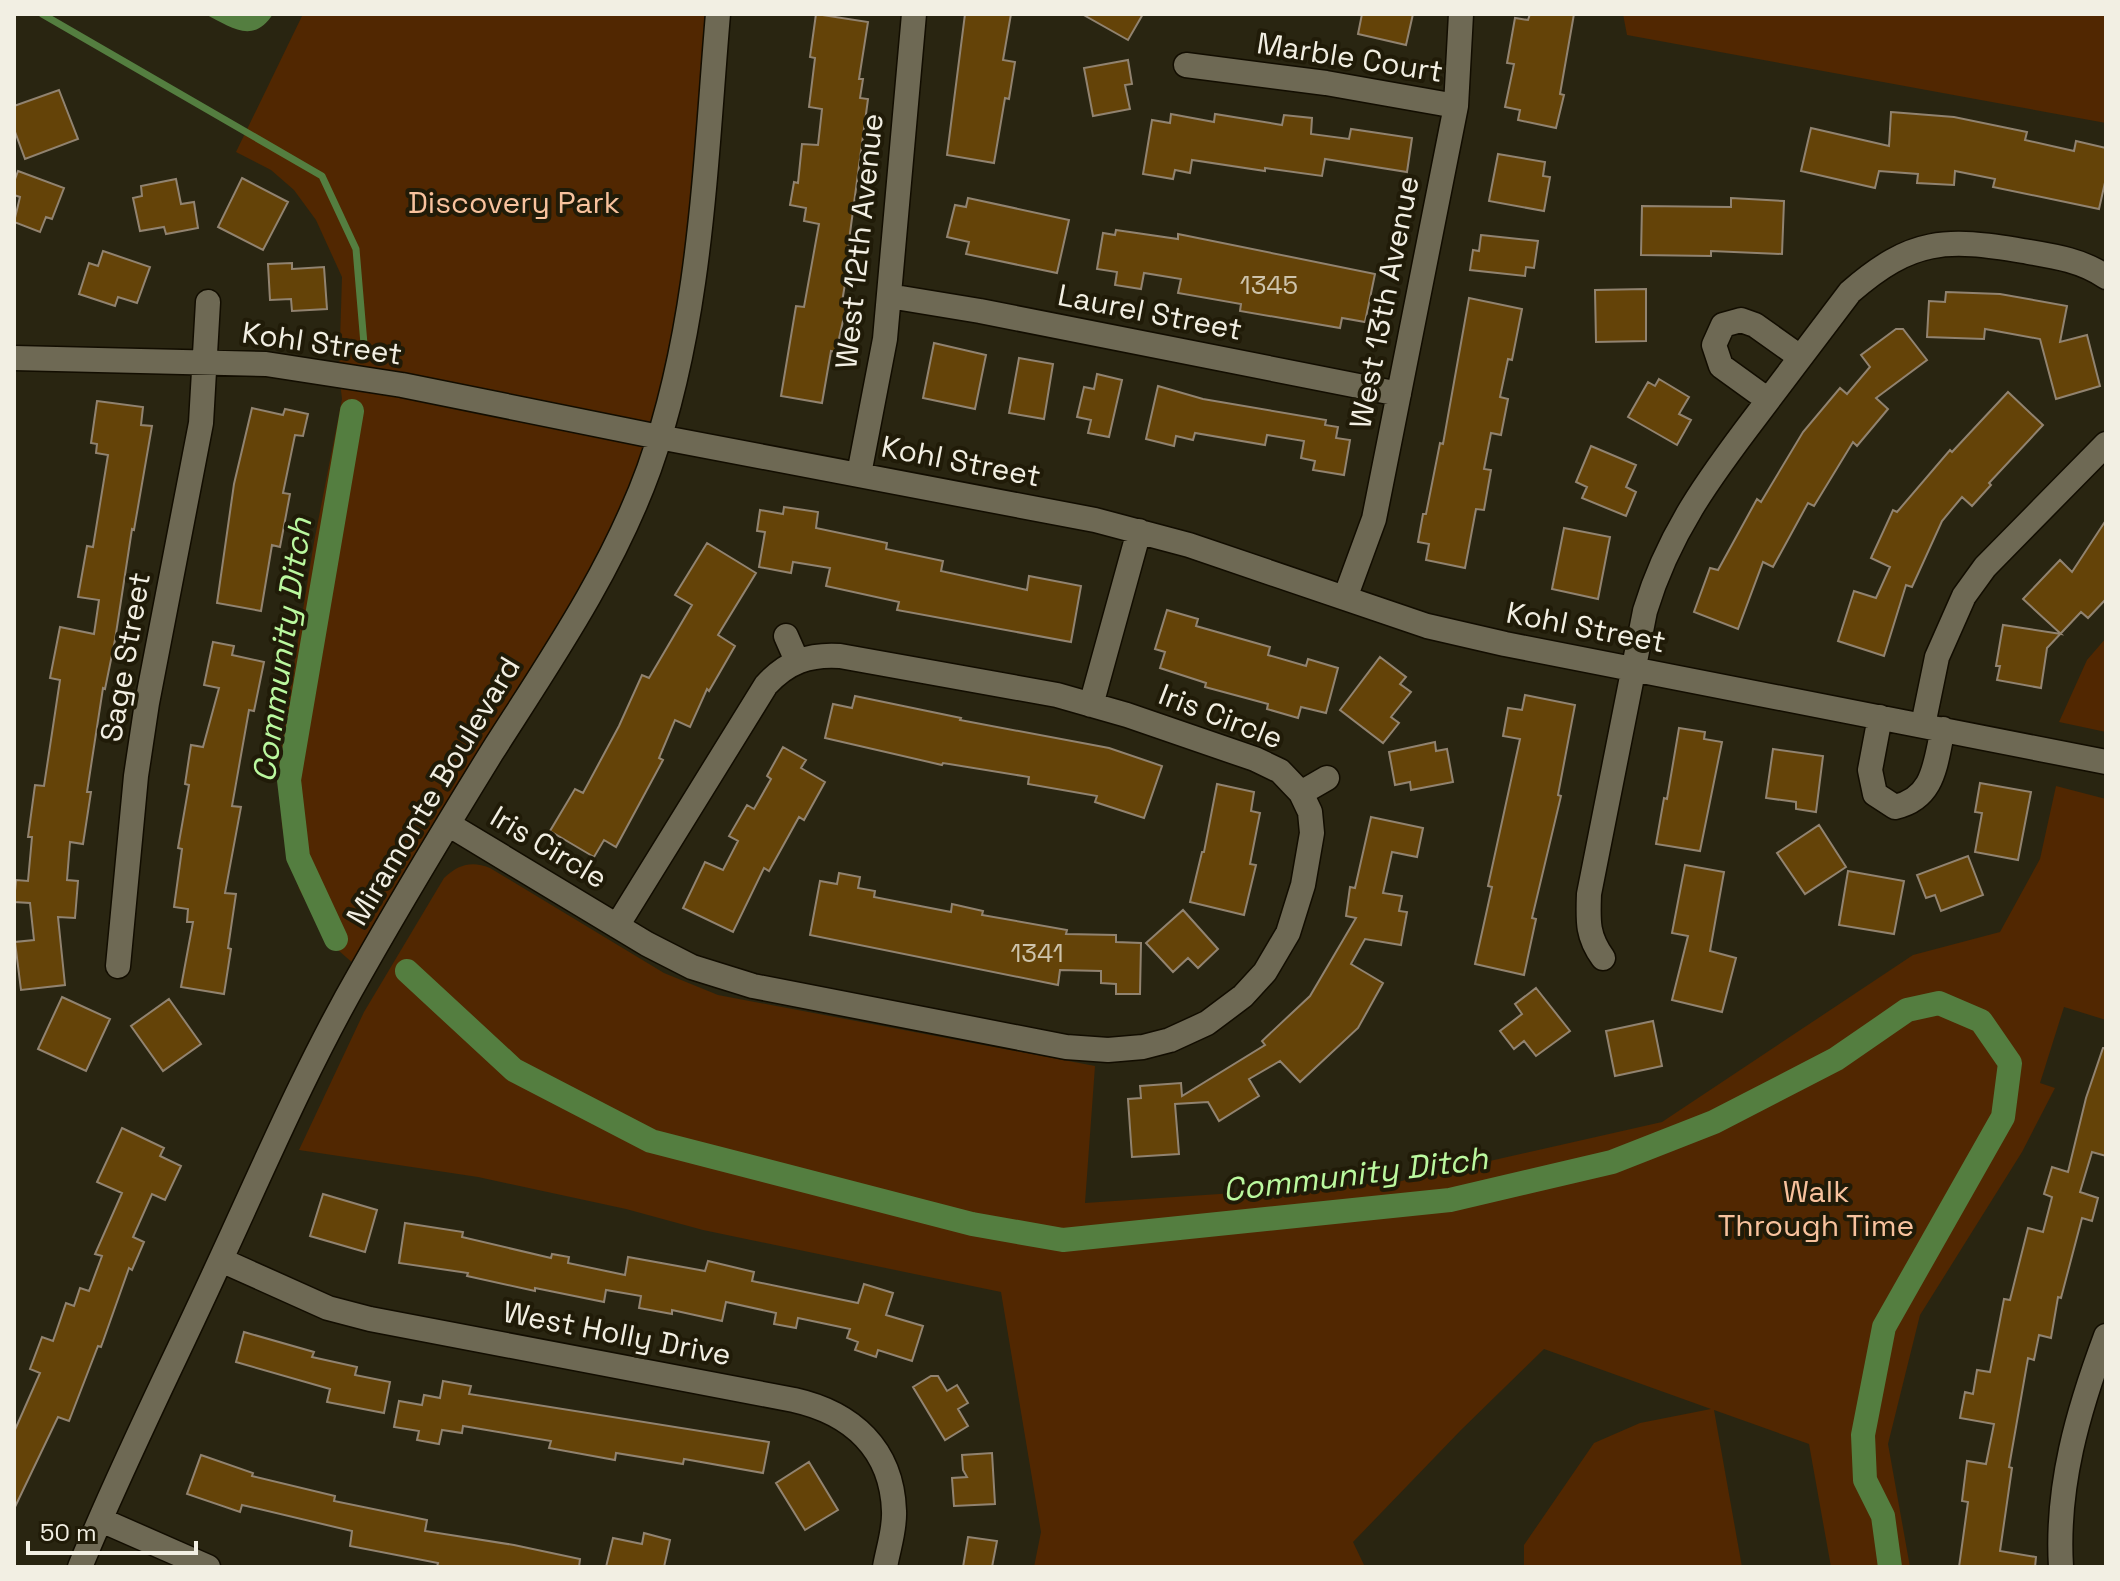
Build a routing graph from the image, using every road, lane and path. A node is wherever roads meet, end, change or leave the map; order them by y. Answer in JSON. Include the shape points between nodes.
{"nodes":[{"id":1,"x":718,"y":14,"type":"edge"},
{"id":2,"x":914,"y":14,"type":"edge"},
{"id":3,"x":1461,"y":14,"type":"edge"},
{"id":4,"x":1186,"y":65,"type":"dead end"},
{"id":5,"x":1456,"y":106,"type":"junction"},
{"id":6,"x":2106,"y":277,"type":"edge"},
{"id":7,"x":889,"y":296,"type":"junction"},
{"id":8,"x":208,"y":302,"type":"dead end"},
{"id":9,"x":1800,"y":357,"type":"junction"},
{"id":10,"x":14,"y":358,"type":"edge"},
{"id":11,"x":204,"y":362,"type":"junction"},
{"id":12,"x":1399,"y":394,"type":"junction"},
{"id":13,"x":1768,"y":400,"type":"junction"},
{"id":14,"x":659,"y":437,"type":"junction"},
{"id":15,"x":2106,"y":444,"type":"edge"},
{"id":16,"x":859,"y":474,"type":"junction"},
{"id":17,"x":1139,"y":531,"type":"junction"},
{"id":18,"x":1345,"y":598,"type":"junction"},
{"id":19,"x":786,"y":636,"type":"dead end"},
{"id":20,"x":797,"y":661,"type":"junction"},
{"id":21,"x":1634,"y":669,"type":"junction"},
{"id":22,"x":1091,"y":705,"type":"junction"},
{"id":23,"x":1880,"y":717,"type":"junction"},
{"id":24,"x":1933,"y":727,"type":"junction"},
{"id":25,"x":2106,"y":762,"type":"edge"},
{"id":26,"x":1327,"y":778,"type":"dead end"},
{"id":27,"x":1301,"y":793,"type":"junction"},
{"id":28,"x":448,"y":824,"type":"junction"},
{"id":29,"x":617,"y":926,"type":"junction"},
{"id":30,"x":1603,"y":958,"type":"dead end"},
{"id":31,"x":118,"y":966,"type":"dead end"},
{"id":32,"x":221,"y":1260,"type":"junction"},
{"id":33,"x":2106,"y":1336,"type":"edge"},
{"id":34,"x":101,"y":1520,"type":"junction"},
{"id":35,"x":80,"y":1567,"type":"edge"},
{"id":36,"x":208,"y":1567,"type":"edge"},
{"id":37,"x":885,"y":1567,"type":"edge"},
{"id":38,"x":2061,"y":1567,"type":"edge"}],
"edges":[{"from":1,"to":14,"type":"street","name":"Miramonte Boulevard","via":[[691,299]]},
{"from":2,"to":7,"type":"street","name":"West 12th Avenue"},
{"from":3,"to":5,"type":"street","name":"West 13th Avenue"},
{"from":4,"to":5,"type":"street","name":"Marble Court"},
{"from":5,"to":12,"type":"street","name":"West 13th Avenue"},
{"from":6,"to":9,"type":"street","via":[[2075,261],[2040,254],[1972,243],[1935,245],[1874,271],[1850,292]]},
{"from":7,"to":12,"type":"street","name":"Laurel Street"},
{"from":7,"to":16,"type":"street","name":"West 12th Avenue"},
{"from":8,"to":11,"type":"street","name":"Sage Street"},
{"from":9,"to":13,"type":"street"},
{"from":9,"to":13,"type":"street","via":[[1755,325],[1741,320],[1723,325],[1714,345],[1721,366]]},
{"from":10,"to":11,"type":"street","name":"Kohl Street"},
{"from":11,"to":14,"type":"street","name":"Kohl Street","via":[[339,374]]},
{"from":11,"to":31,"type":"street","name":"Sage Street","via":[[201,423],[136,776]]},
{"from":12,"to":18,"type":"street","name":"West 13th Avenue","via":[[1374,519]]},
{"from":13,"to":21,"type":"street","via":[[1674,534],[1656,575]]},
{"from":14,"to":16,"type":"street","name":"Kohl Street"},
{"from":14,"to":28,"type":"street","name":"Miramonte Boulevard","via":[[622,531],[586,601]]},
{"from":15,"to":24,"type":"street","via":[[1985,567],[1964,596],[1937,657]]},
{"from":16,"to":17,"type":"street","name":"Kohl Street"},
{"from":17,"to":18,"type":"street","name":"Kohl Street"},
{"from":17,"to":22,"type":"street"},
{"from":18,"to":21,"type":"street","name":"Kohl Street","via":[[1427,626]]},
{"from":19,"to":20,"type":"street"},
{"from":20,"to":22,"type":"street","name":"Iris Circle","via":[[840,656]]},
{"from":20,"to":29,"type":"street","name":"Iris Circle","via":[[766,685]]},
{"from":21,"to":23,"type":"street","name":"Kohl Street"},
{"from":21,"to":30,"type":"street","via":[[1589,894],[1592,942]]},
{"from":22,"to":27,"type":"street","name":"Iris Circle","via":[[1255,759],[1280,771]]},
{"from":23,"to":24,"type":"street","name":"Kohl Street"},
{"from":23,"to":24,"type":"street","via":[[1870,770],[1875,794],[1895,807],[1924,792],[1932,776]]},
{"from":24,"to":25,"type":"street","name":"Kohl Street"},
{"from":26,"to":27,"type":"street"},
{"from":27,"to":29,"type":"street","name":"Iris Circle","via":[[1312,833],[1303,885],[1281,947],[1243,996],[1207,1023],[1143,1047],[1066,1047],[753,986],[692,967]]},
{"from":28,"to":29,"type":"street","name":"Iris Circle"},
{"from":28,"to":32,"type":"street","name":"Miramonte Boulevard","via":[[313,1060]]},
{"from":32,"to":34,"type":"street","name":"Miramonte Boulevard"},
{"from":32,"to":37,"type":"street","name":"West Holly Drive","via":[[328,1308],[370,1319],[829,1409],[867,1439],[888,1474],[894,1512]]},
{"from":33,"to":38,"type":"street","via":[[2065,1472]]},
{"from":34,"to":35,"type":"street","name":"Miramonte Boulevard"},
{"from":34,"to":36,"type":"street"}]}
